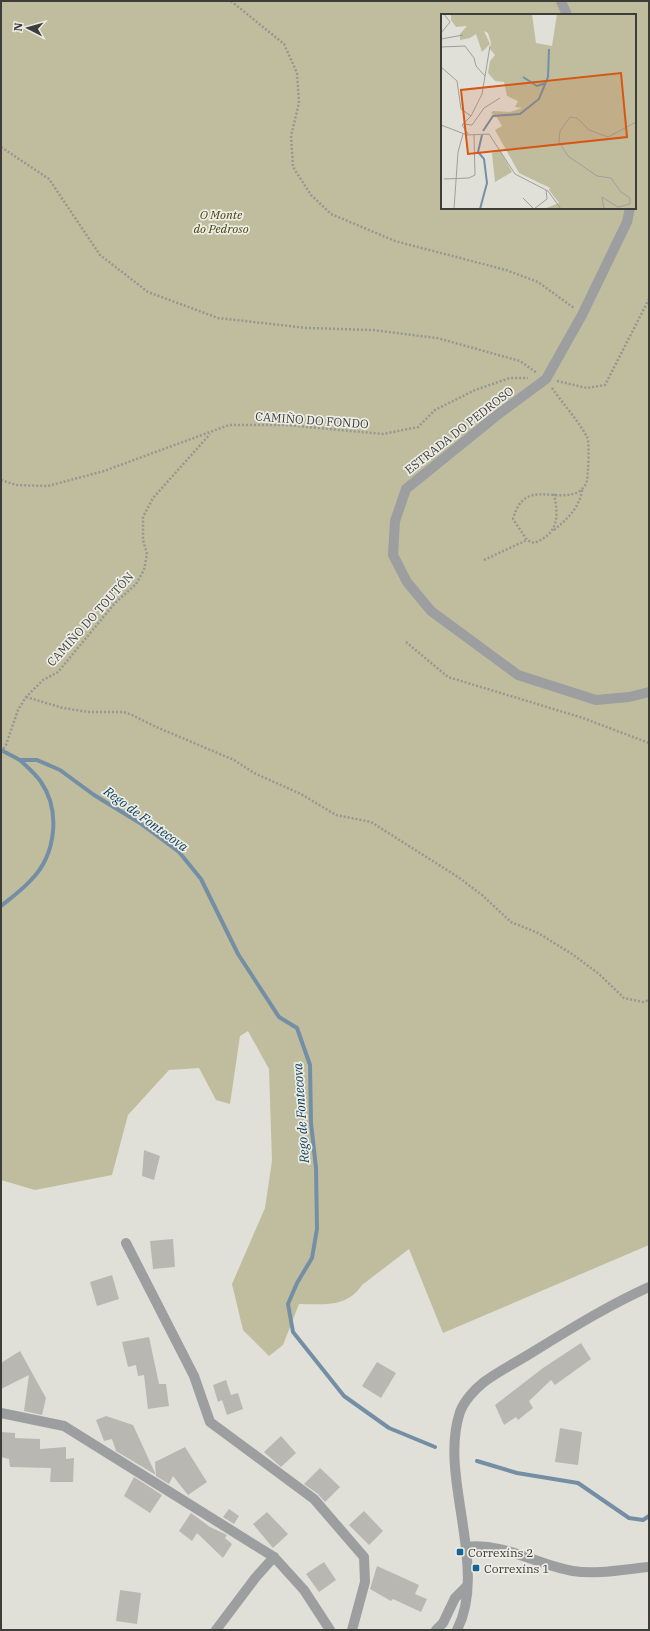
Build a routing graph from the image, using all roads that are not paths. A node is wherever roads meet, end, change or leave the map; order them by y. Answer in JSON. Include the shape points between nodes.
{"nodes":[{"id":1,"x":561,"y":1,"type":"edge"},
{"id":2,"x":567,"y":14,"type":"edge"},
{"id":3,"x":630,"y":209,"type":"edge"},
{"id":4,"x":649,"y":692,"type":"edge"},
{"id":5,"x":126,"y":1243,"type":"dead end"},
{"id":6,"x":649,"y":1287,"type":"edge"},
{"id":7,"x":1,"y":1413,"type":"edge"},
{"id":8,"x":466,"y":1548,"type":"junction"},
{"id":9,"x":274,"y":1557,"type":"junction"},
{"id":10,"x":649,"y":1567,"type":"edge"},
{"id":11,"x":467,"y":1586,"type":"junction"},
{"id":12,"x":216,"y":1630,"type":"edge"},
{"id":13,"x":330,"y":1630,"type":"edge"},
{"id":14,"x":352,"y":1630,"type":"edge"},
{"id":15,"x":436,"y":1630,"type":"edge"},
{"id":16,"x":457,"y":1630,"type":"edge"}],
"edges":[{"from":1,"to":2,"type":"street"},
{"from":3,"to":4,"type":"street","name":"ESTRADA DO PEDROSO","via":[[627,222],[582,314],[546,379],[406,489],[395,521],[394,555],[407,582],[431,611],[518,675],[596,700]]},
{"from":5,"to":14,"type":"street","via":[[194,1376],[210,1422],[314,1499],[364,1557],[365,1582]]},
{"from":6,"to":8,"type":"street","via":[[626,1297],[571,1329],[484,1382],[470,1395],[460,1411],[455,1428],[454,1447]]},
{"from":7,"to":9,"type":"street","via":[[64,1426]]},
{"from":8,"to":10,"type":"street","via":[[491,1547],[573,1571],[595,1572]]},
{"from":8,"to":11,"type":"street"},
{"from":9,"to":12,"type":"street"},
{"from":9,"to":13,"type":"street","via":[[304,1590]]},
{"from":11,"to":15,"type":"street","via":[[455,1598],[443,1624]]},
{"from":11,"to":16,"type":"street","via":[[461,1622]]}]}
